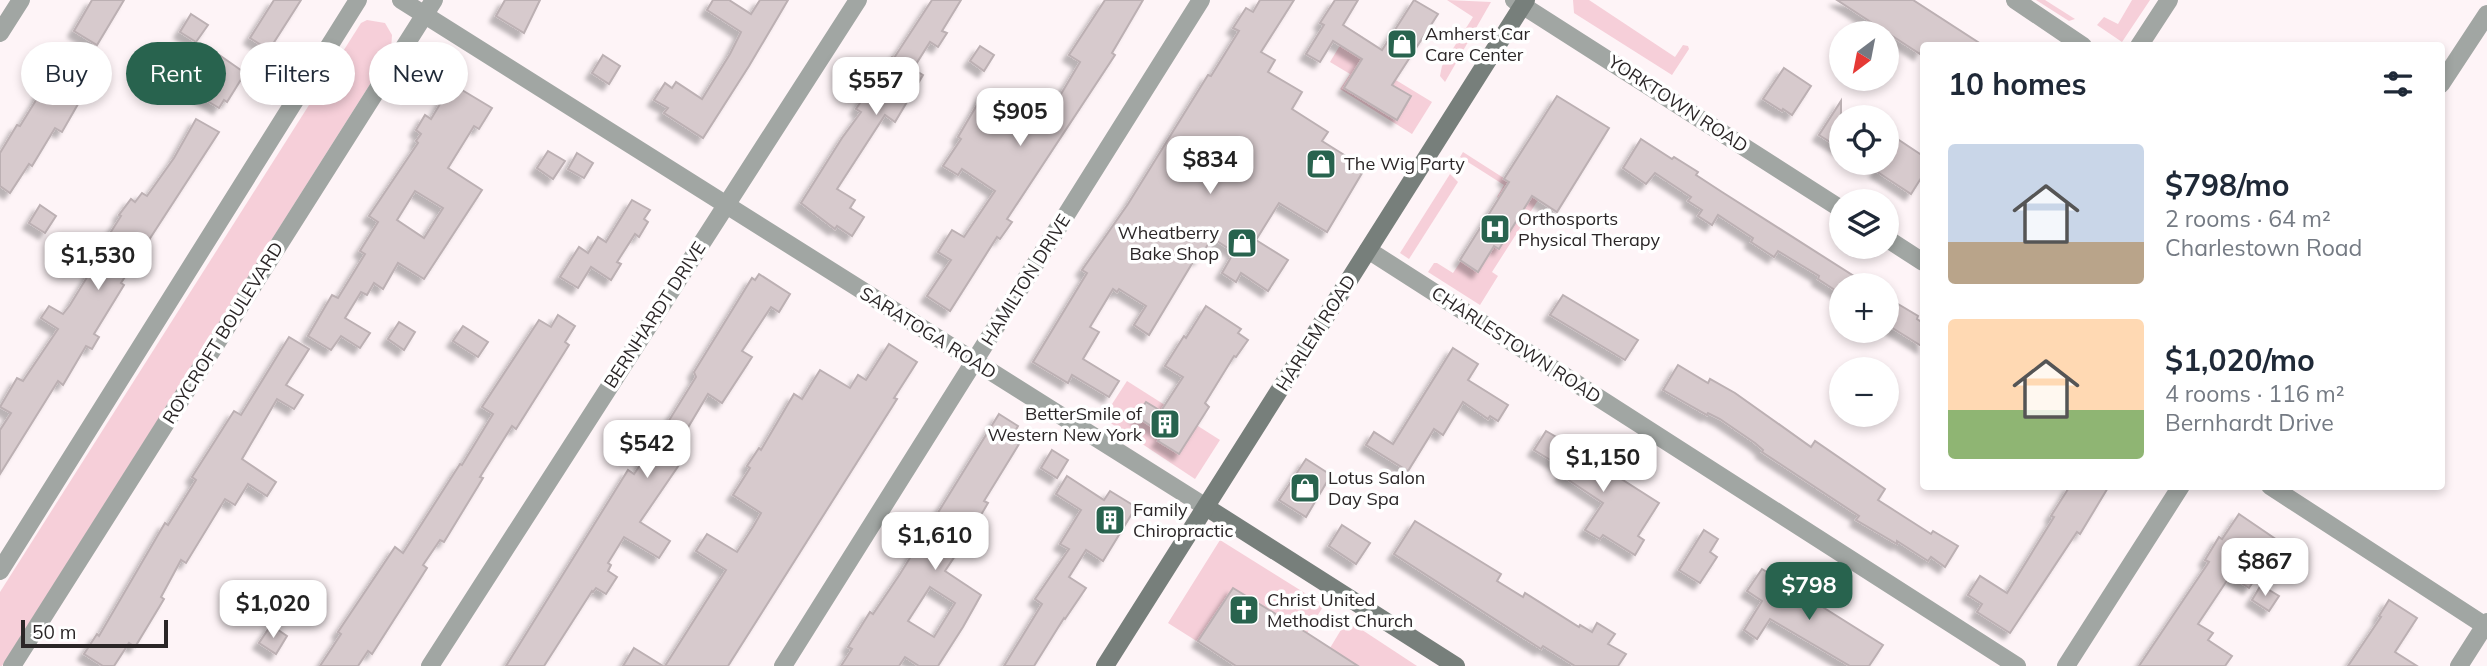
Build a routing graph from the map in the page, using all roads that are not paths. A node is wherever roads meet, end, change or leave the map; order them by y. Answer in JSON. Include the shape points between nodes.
{"nodes":[{"id":1,"x":21,"y":0,"type":"edge"},
{"id":2,"x":358,"y":0,"type":"edge"},
{"id":3,"x":401,"y":0,"type":"edge"},
{"id":4,"x":858,"y":0,"type":"edge"},
{"id":5,"x":1201,"y":0,"type":"edge"},
{"id":6,"x":2015,"y":0,"type":"edge"},
{"id":7,"x":2169,"y":0,"type":"edge"},
{"id":8,"x":1521,"y":2,"type":"edge"},
{"id":9,"x":429,"y":8,"type":"edge"},
{"id":10,"x":2487,"y":14,"type":"edge"},
{"id":11,"x":0,"y":33,"type":"edge"},
{"id":12,"x":2077,"y":42,"type":"edge"},
{"id":13,"x":2142,"y":42,"type":"edge"},
{"id":14,"x":2445,"y":78,"type":"edge"},
{"id":15,"x":1829,"y":201,"type":"edge"},
{"id":16,"x":726,"y":204,"type":"junction"},
{"id":17,"x":1899,"y":246,"type":"edge"},
{"id":18,"x":1368,"y":250,"type":"junction"},
{"id":19,"x":1920,"y":260,"type":"edge"},
{"id":20,"x":974,"y":362,"type":"junction"},
{"id":21,"x":2178,"y":490,"type":"edge"},
{"id":22,"x":2276,"y":490,"type":"edge"},
{"id":23,"x":1206,"y":507,"type":"junction"},
{"id":24,"x":0,"y":571,"type":"edge"},
{"id":25,"x":2486,"y":625,"type":"edge"},
{"id":26,"x":12,"y":666,"type":"edge"},
{"id":27,"x":430,"y":666,"type":"edge"},
{"id":28,"x":783,"y":666,"type":"edge"},
{"id":29,"x":1105,"y":666,"type":"edge"},
{"id":30,"x":1456,"y":666,"type":"edge"},
{"id":31,"x":2017,"y":666,"type":"edge"},
{"id":32,"x":2066,"y":666,"type":"edge"},
{"id":33,"x":2459,"y":666,"type":"edge"}],
"edges":[{"from":1,"to":11,"type":"street"},
{"from":2,"to":24,"type":"street"},
{"from":3,"to":9,"type":"street","name":"SARATOGA ROAD"},
{"from":4,"to":16,"type":"street","name":"BERNHARDT DRIVE"},
{"from":5,"to":20,"type":"street","name":"HAMILTON DRIVE"},
{"from":6,"to":12,"type":"street"},
{"from":7,"to":13,"type":"street"},
{"from":8,"to":15,"type":"street","name":"YORKTOWN ROAD"},
{"from":8,"to":18,"type":"main road","name":"HARLEM ROAD"},
{"from":9,"to":16,"type":"street","name":"SARATOGA ROAD"},
{"from":9,"to":26,"type":"street","name":"ROYCROFT BOULEVARD"},
{"from":10,"to":14,"type":"street"},
{"from":16,"to":20,"type":"street","name":"SARATOGA ROAD"},
{"from":16,"to":27,"type":"street","name":"BERNHARDT DRIVE"},
{"from":17,"to":19,"type":"street"},
{"from":18,"to":23,"type":"main road","name":"HARLEM ROAD"},
{"from":18,"to":31,"type":"street","name":"CHARLESTOWN ROAD"},
{"from":20,"to":23,"type":"street","name":"SARATOGA ROAD"},
{"from":20,"to":28,"type":"street","name":"HAMILTON DRIVE"},
{"from":21,"to":32,"type":"street"},
{"from":22,"to":25,"type":"street"},
{"from":23,"to":29,"type":"main road","name":"HARLEM ROAD"},
{"from":23,"to":30,"type":"main road","name":"SARATOGA ROAD"},
{"from":25,"to":33,"type":"street"}]}
